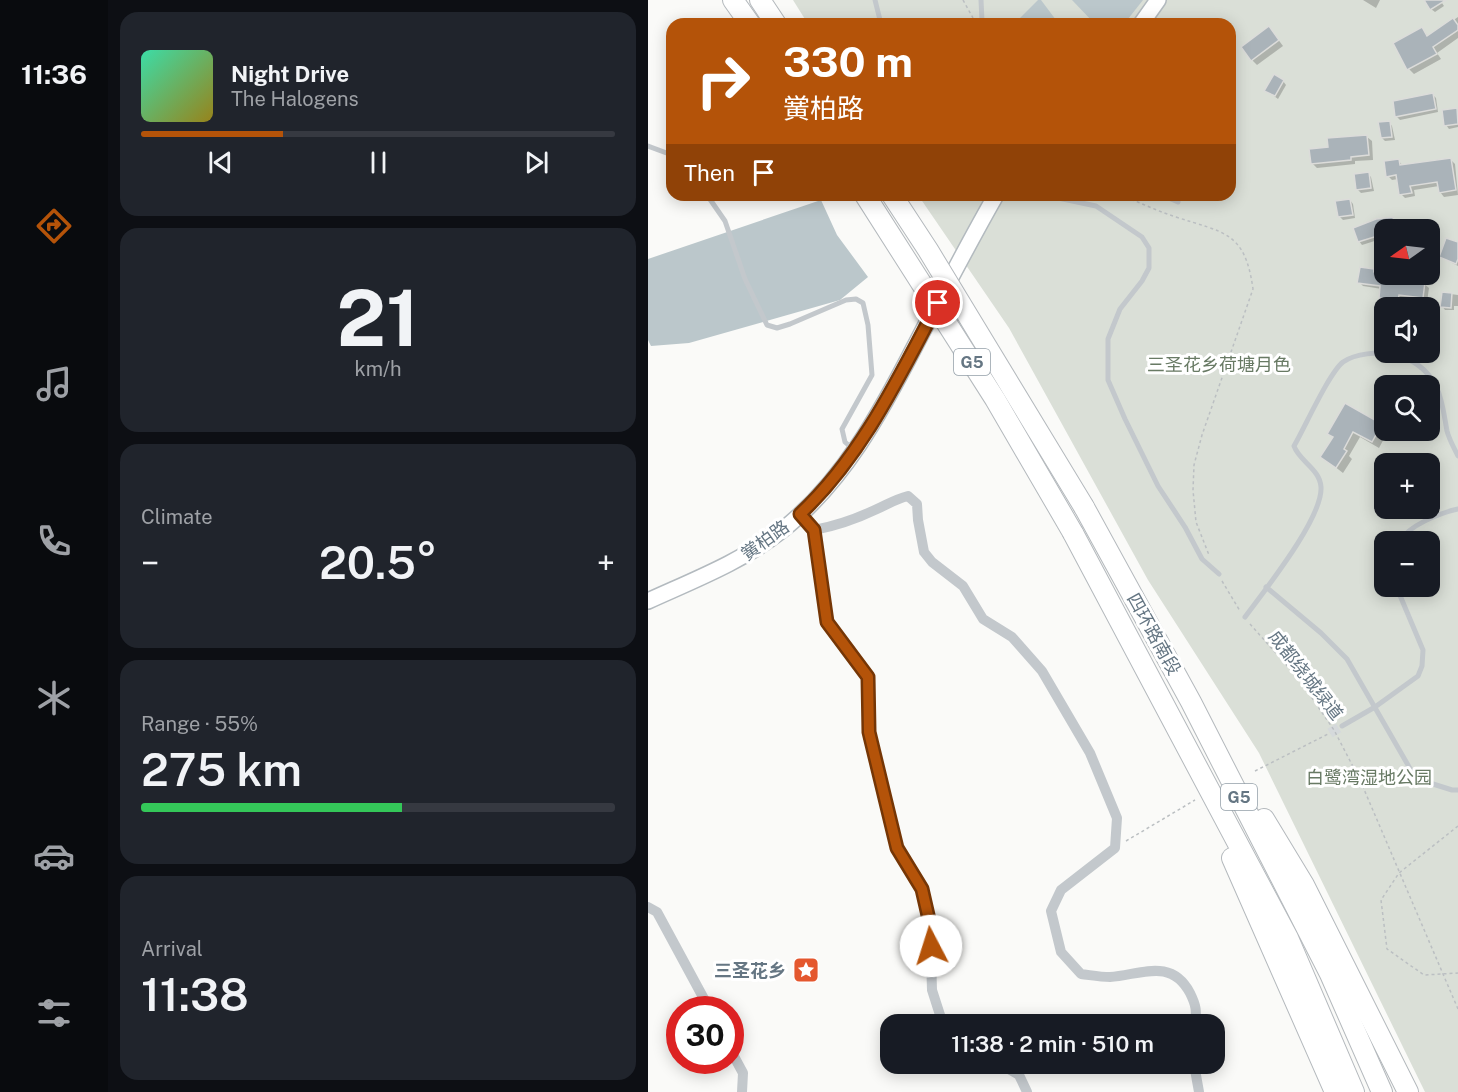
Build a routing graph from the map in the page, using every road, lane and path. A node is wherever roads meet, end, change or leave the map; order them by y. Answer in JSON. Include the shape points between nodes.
{"nodes":[{"id":1,"x":733,"y":0,"type":"edge"},
{"id":2,"x":760,"y":0,"type":"edge"},
{"id":3,"x":875,"y":0,"type":"edge"},
{"id":4,"x":963,"y":0,"type":"edge"},
{"id":5,"x":981,"y":0,"type":"edge"},
{"id":6,"x":1158,"y":0,"type":"edge"},
{"id":7,"x":746,"y":18,"type":"edge"},
{"id":8,"x":772,"y":18,"type":"edge"},
{"id":9,"x":880,"y":18,"type":"edge"},
{"id":10,"x":974,"y":18,"type":"edge"},
{"id":11,"x":982,"y":18,"type":"edge"},
{"id":12,"x":1145,"y":18,"type":"edge"},
{"id":13,"x":648,"y":146,"type":"edge"},
{"id":14,"x":666,"y":153,"type":"edge"},
{"id":15,"x":711,"y":201,"type":"edge"},
{"id":16,"x":870,"y":201,"type":"edge"},
{"id":17,"x":896,"y":201,"type":"edge"},
{"id":18,"x":993,"y":201,"type":"edge"},
{"id":19,"x":1072,"y":201,"type":"edge"},
{"id":20,"x":1135,"y":201,"type":"edge"},
{"id":21,"x":855,"y":451,"type":"junction"},
{"id":22,"x":1458,"y":456,"type":"edge"},
{"id":23,"x":1458,"y":509,"type":"edge"},
{"id":24,"x":800,"y":514,"type":"junction"},
{"id":25,"x":814,"y":530,"type":"junction"},
{"id":26,"x":1410,"y":531,"type":"edge"},
{"id":27,"x":1219,"y":573,"type":"junction"},
{"id":28,"x":1266,"y":588,"type":"junction"},
{"id":29,"x":1401,"y":597,"type":"edge"},
{"id":30,"x":648,"y":601,"type":"edge"},
{"id":31,"x":1245,"y":617,"type":"junction"},
{"id":32,"x":1164,"y":653,"type":"junction"},
{"id":33,"x":1374,"y":707,"type":"junction"},
{"id":34,"x":1170,"y":716,"type":"junction"},
{"id":35,"x":1342,"y":726,"type":"tunnel mouth"},
{"id":36,"x":1330,"y":733,"type":"tunnel mouth"},
{"id":37,"x":1255,"y":771,"type":"dead end"},
{"id":38,"x":1458,"y":790,"type":"edge"},
{"id":39,"x":1195,"y":800,"type":"dead end"},
{"id":40,"x":1458,"y":826,"type":"edge"},
{"id":41,"x":1115,"y":848,"type":"junction"},
{"id":42,"x":1399,"y":873,"type":"junction"},
{"id":43,"x":648,"y":907,"type":"edge"},
{"id":44,"x":1458,"y":973,"type":"edge"},
{"id":45,"x":1443,"y":974,"type":"junction"},
{"id":46,"x":702,"y":996,"type":"edge"},
{"id":47,"x":1458,"y":1009,"type":"edge"},
{"id":48,"x":939,"y":1014,"type":"edge"},
{"id":49,"x":1196,"y":1014,"type":"edge"},
{"id":50,"x":743,"y":1074,"type":"edge"},
{"id":51,"x":1017,"y":1074,"type":"edge"},
{"id":52,"x":1196,"y":1074,"type":"edge"},
{"id":53,"x":742,"y":1092,"type":"edge"},
{"id":54,"x":1027,"y":1092,"type":"edge"},
{"id":55,"x":1199,"y":1092,"type":"edge"},
{"id":56,"x":1335,"y":1092,"type":"edge"},
{"id":57,"x":1354,"y":1092,"type":"edge"},
{"id":58,"x":1382,"y":1092,"type":"edge"},
{"id":59,"x":1408,"y":1092,"type":"edge"}],
"edges":[{"from":1,"to":7,"type":"highway"},
{"from":2,"to":8,"type":"highway"},
{"from":3,"to":9,"type":"lane"},
{"from":4,"to":10,"type":"path"},
{"from":5,"to":11,"type":"lane"},
{"from":6,"to":12,"type":"street"},
{"from":13,"to":14,"type":"lane"},
{"from":15,"to":21,"type":"lane","via":[[725,221],[745,279],[767,325],[777,328],[790,324],[846,300],[863,303],[872,375],[842,429],[845,442]]},
{"from":16,"to":34,"type":"highway","name":"四环路南段","number":"G5","bridge":true,"via":[[995,399]]},
{"from":17,"to":32,"type":"highway","name":"四环路南段","number":"G5","bridge":true,"via":[[1084,507]]},
{"from":18,"to":21,"type":"street","name":"黉柏路","via":[[895,385]]},
{"from":19,"to":27,"type":"lane","via":[[1096,206],[1142,237],[1149,248],[1149,268],[1120,309],[1108,339],[1108,380],[1158,486],[1202,559]]},
{"from":20,"to":27,"type":"path","name":"成都绕城绿道","via":[[1223,233],[1240,248],[1251,274],[1253,289],[1194,465],[1196,522]]},
{"from":21,"to":24,"type":"street","name":"黉柏路"},
{"from":22,"to":28,"type":"lane","via":[[1448,433],[1443,403],[1426,372],[1402,356],[1384,353],[1364,354],[1342,363],[1294,446],[1312,466],[1322,486],[1319,499],[1288,559]]},
{"from":23,"to":26,"type":"lane","via":[[1437,515]]},
{"from":24,"to":25,"type":"street"},
{"from":24,"to":30,"type":"street","name":"黉柏路","via":[[742,558]]},
{"from":25,"to":41,"type":"street","via":[[841,525],[908,496],[917,504],[924,552],[963,586],[983,619],[1012,637],[1042,671],[1090,753],[1117,818]]},
{"from":25,"to":48,"type":"street","via":[[827,622],[868,677],[869,732],[897,848],[922,889],[930,924],[932,990]]},
{"from":27,"to":31,"type":"path","name":"成都绕城绿道"},
{"from":28,"to":31,"type":"lane"},
{"from":28,"to":33,"type":"lane","via":[[1347,659]]},
{"from":29,"to":33,"type":"lane","via":[[1423,650],[1422,666],[1418,676]]},
{"from":31,"to":42,"type":"path","name":"成都绕城绿道","via":[[1299,679],[1334,730]]},
{"from":32,"to":58,"type":"highway","name":"四环路南段","number":"G5","via":[[1330,974]]},
{"from":32,"to":59,"type":"highway","via":[[1304,885]]},
{"from":33,"to":35,"type":"lane"},
{"from":33,"to":38,"type":"lane","via":[[1412,772],[1433,784]]},
{"from":34,"to":56,"type":"highway"},
{"from":34,"to":57,"type":"highway","name":"四环路南段","number":"G5","via":[[1288,938]]},
{"from":36,"to":37,"type":"path"},
{"from":39,"to":41,"type":"path"},
{"from":40,"to":42,"type":"path"},
{"from":41,"to":49,"type":"street","via":[[1061,890],[1051,911],[1061,952],[1081,974],[1110,976],[1165,970],[1185,985]]},
{"from":42,"to":45,"type":"path","name":"成都绕城绿道"},
{"from":42,"to":45,"type":"path","via":[[1381,900],[1388,949],[1424,975]]},
{"from":43,"to":46,"type":"street","via":[[657,912]]},
{"from":44,"to":45,"type":"path"},
{"from":45,"to":47,"type":"path","name":"成都绕城绿道"},
{"from":50,"to":53,"type":"street"},
{"from":51,"to":54,"type":"street"},
{"from":52,"to":55,"type":"street"}]}
